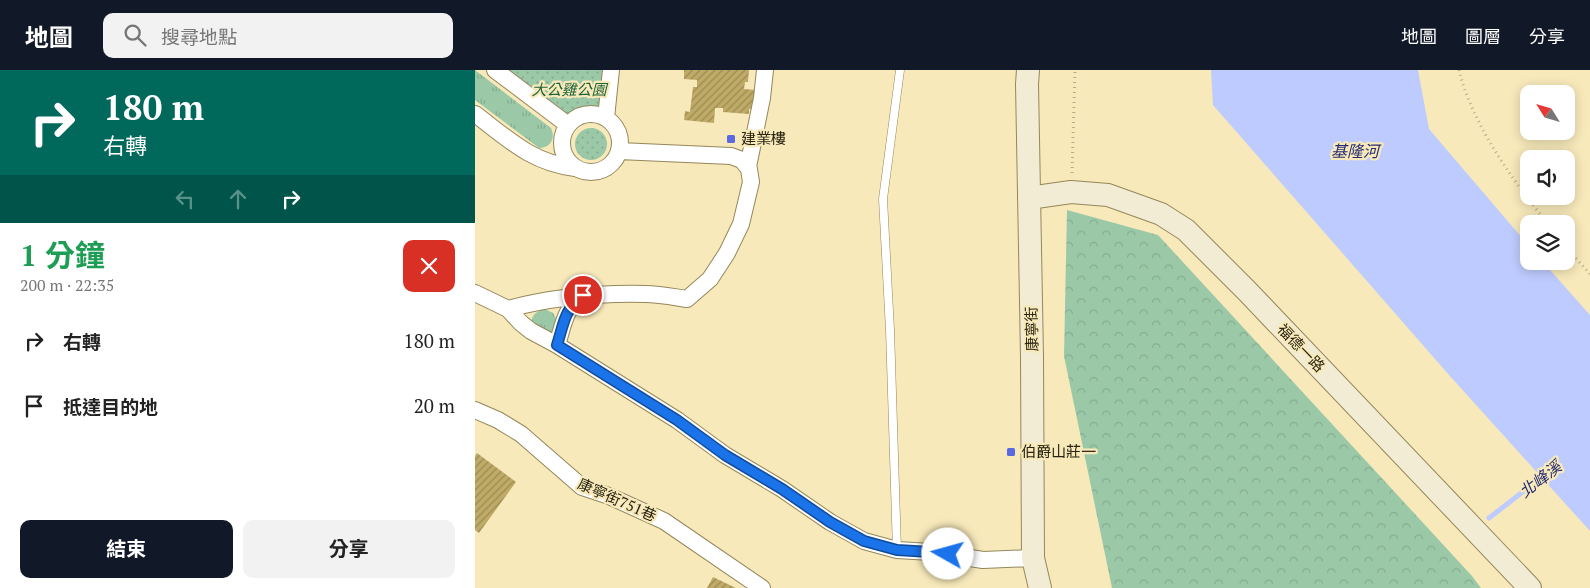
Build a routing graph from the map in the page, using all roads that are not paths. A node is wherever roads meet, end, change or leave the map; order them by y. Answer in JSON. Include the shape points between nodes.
{"nodes":[{"id":1,"x":495,"y":70,"type":"edge"},
{"id":2,"x":611,"y":70,"type":"edge"},
{"id":3,"x":765,"y":70,"type":"edge"},
{"id":4,"x":900,"y":70,"type":"edge"},
{"id":5,"x":1029,"y":70,"type":"edge"},
{"id":6,"x":475,"y":114,"type":"edge"},
{"id":7,"x":606,"y":118,"type":"junction"},
{"id":8,"x":568,"y":125,"type":"junction"},
{"id":9,"x":619,"y":151,"type":"junction"},
{"id":10,"x":747,"y":167,"type":"junction"},
{"id":11,"x":575,"y":168,"type":"junction"},
{"id":12,"x":1029,"y":198,"type":"junction"},
{"id":13,"x":475,"y":293,"type":"edge"},
{"id":14,"x":583,"y":295,"type":"junction"},
{"id":15,"x":508,"y":309,"type":"junction"},
{"id":16,"x":557,"y":345,"type":"junction"},
{"id":17,"x":475,"y":410,"type":"edge"},
{"id":18,"x":897,"y":550,"type":"junction"},
{"id":19,"x":1033,"y":558,"type":"junction"},
{"id":20,"x":761,"y":588,"type":"edge"},
{"id":21,"x":1039,"y":588,"type":"edge"},
{"id":22,"x":1530,"y":588,"type":"edge"}],
"edges":[{"from":1,"to":8,"type":"street"},
{"from":2,"to":7,"type":"street"},
{"from":3,"to":10,"type":"street"},
{"from":4,"to":18,"type":"lane","via":[[883,200]]},
{"from":5,"to":12,"type":"street","name":"康寧街"},
{"from":6,"to":11,"type":"street","via":[[528,154]]},
{"from":7,"to":8,"type":"street","via":[[584,115]]},
{"from":7,"to":9,"type":"street","via":[[616,129]]},
{"from":8,"to":11,"type":"street","via":[[562,143],[563,153]]},
{"from":9,"to":10,"type":"street","via":[[731,156],[742,160]]},
{"from":9,"to":11,"type":"street","via":[[603,170],[584,172]]},
{"from":10,"to":14,"type":"street","via":[[751,182],[741,224],[710,279],[687,299],[647,294]]},
{"from":12,"to":19,"type":"street","name":"康寧街"},
{"from":12,"to":22,"type":"street","name":"福德一路","via":[[1071,192],[1108,196],[1161,214],[1186,230]]},
{"from":13,"to":15,"type":"street"},
{"from":14,"to":15,"type":"street"},
{"from":14,"to":16,"type":"street","via":[[566,315]]},
{"from":15,"to":16,"type":"street","via":[[524,326]]},
{"from":16,"to":18,"type":"street","via":[[830,522],[864,541]]},
{"from":17,"to":20,"type":"street","name":"康寧街751巷","via":[[521,434],[582,487],[664,521]]},
{"from":18,"to":19,"type":"street","via":[[983,560]]},
{"from":19,"to":21,"type":"street","name":"康寧街"}]}
